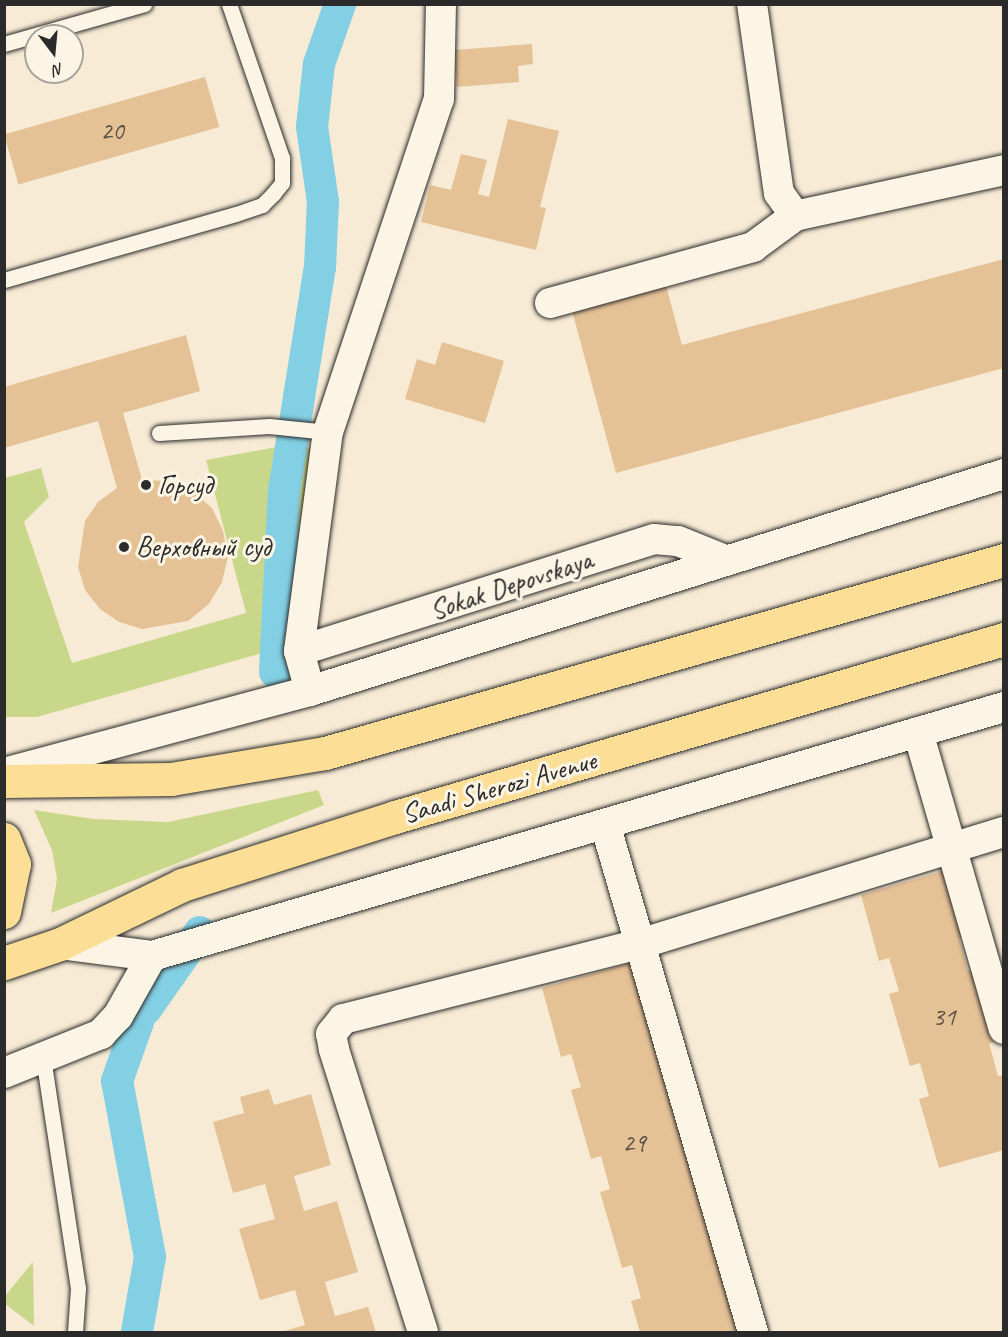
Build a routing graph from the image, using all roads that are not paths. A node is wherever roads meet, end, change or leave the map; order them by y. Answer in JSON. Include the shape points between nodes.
{"nodes":[{"id":1,"x":144,"y":4,"type":"edge"},
{"id":2,"x":229,"y":4,"type":"edge"},
{"id":3,"x":441,"y":4,"type":"edge"},
{"id":4,"x":752,"y":4,"type":"edge"},
{"id":5,"x":4,"y":44,"type":"edge"},
{"id":6,"x":1004,"y":170,"type":"edge"},
{"id":7,"x":795,"y":216,"type":"junction"},
{"id":8,"x":4,"y":280,"type":"edge"},
{"id":9,"x":550,"y":303,"type":"dead end"},
{"id":10,"x":317,"y":431,"type":"junction"},
{"id":11,"x":159,"y":433,"type":"dead end"},
{"id":12,"x":1004,"y":474,"type":"edge"},
{"id":13,"x":723,"y":559,"type":"junction"},
{"id":14,"x":1004,"y":560,"type":"edge"},
{"id":15,"x":1004,"y":639,"type":"edge"},
{"id":16,"x":299,"y":651,"type":"junction"},
{"id":17,"x":310,"y":691,"type":"junction"},
{"id":18,"x":1004,"y":707,"type":"edge"},
{"id":19,"x":918,"y":732,"type":"junction"},
{"id":20,"x":4,"y":773,"type":"edge"},
{"id":21,"x":4,"y":781,"type":"edge"},
{"id":22,"x":605,"y":824,"type":"junction"},
{"id":23,"x":1004,"y":832,"type":"edge"},
{"id":24,"x":4,"y":839,"type":"edge"},
{"id":25,"x":951,"y":847,"type":"junction"},
{"id":26,"x":4,"y":912,"type":"edge"},
{"id":27,"x":643,"y":943,"type":"junction"},
{"id":28,"x":60,"y":944,"type":"junction"},
{"id":29,"x":152,"y":956,"type":"junction"},
{"id":30,"x":4,"y":963,"type":"edge"},
{"id":31,"x":1004,"y":1029,"type":"edge"},
{"id":32,"x":43,"y":1057,"type":"junction"},
{"id":33,"x":4,"y":1073,"type":"edge"},
{"id":34,"x":75,"y":1332,"type":"edge"},
{"id":35,"x":423,"y":1332,"type":"edge"},
{"id":36,"x":753,"y":1332,"type":"edge"}],
"edges":[{"from":1,"to":5,"type":"lane"},
{"from":2,"to":8,"type":"lane","via":[[282,158],[282,183],[262,205]]},
{"from":3,"to":10,"type":"street","via":[[439,99]]},
{"from":4,"to":7,"type":"street","via":[[779,193]]},
{"from":6,"to":7,"type":"street"},
{"from":7,"to":9,"type":"street","via":[[753,247]]},
{"from":10,"to":11,"type":"lane","via":[[269,426]]},
{"from":10,"to":16,"type":"street"},
{"from":12,"to":13,"type":"street"},
{"from":13,"to":16,"type":"street","name":"Sokak Depovskaya","via":[[678,541],[654,539]]},
{"from":13,"to":17,"type":"street"},
{"from":14,"to":21,"type":"main road","via":[[325,753],[171,779]]},
{"from":15,"to":28,"type":"main road","name":"Saadi Sherozi Avenue","via":[[407,813],[216,874],[182,885]]},
{"from":16,"to":17,"type":"street"},
{"from":17,"to":20,"type":"street"},
{"from":18,"to":19,"type":"street"},
{"from":19,"to":22,"type":"street"},
{"from":19,"to":25,"type":"street"},
{"from":22,"to":27,"type":"street"},
{"from":22,"to":29,"type":"street"},
{"from":23,"to":25,"type":"street"},
{"from":24,"to":26,"type":"main road","via":[[14,864]]},
{"from":25,"to":27,"type":"street"},
{"from":25,"to":31,"type":"street"},
{"from":27,"to":35,"type":"street","via":[[343,1019],[331,1034]]},
{"from":27,"to":36,"type":"street"},
{"from":28,"to":29,"type":"street"},
{"from":28,"to":30,"type":"main road","name":"Saadi Sherozi Avenue"},
{"from":29,"to":32,"type":"street","via":[[118,1016],[101,1034]]},
{"from":32,"to":33,"type":"street"},
{"from":32,"to":34,"type":"lane","via":[[78,1288]]}]}
